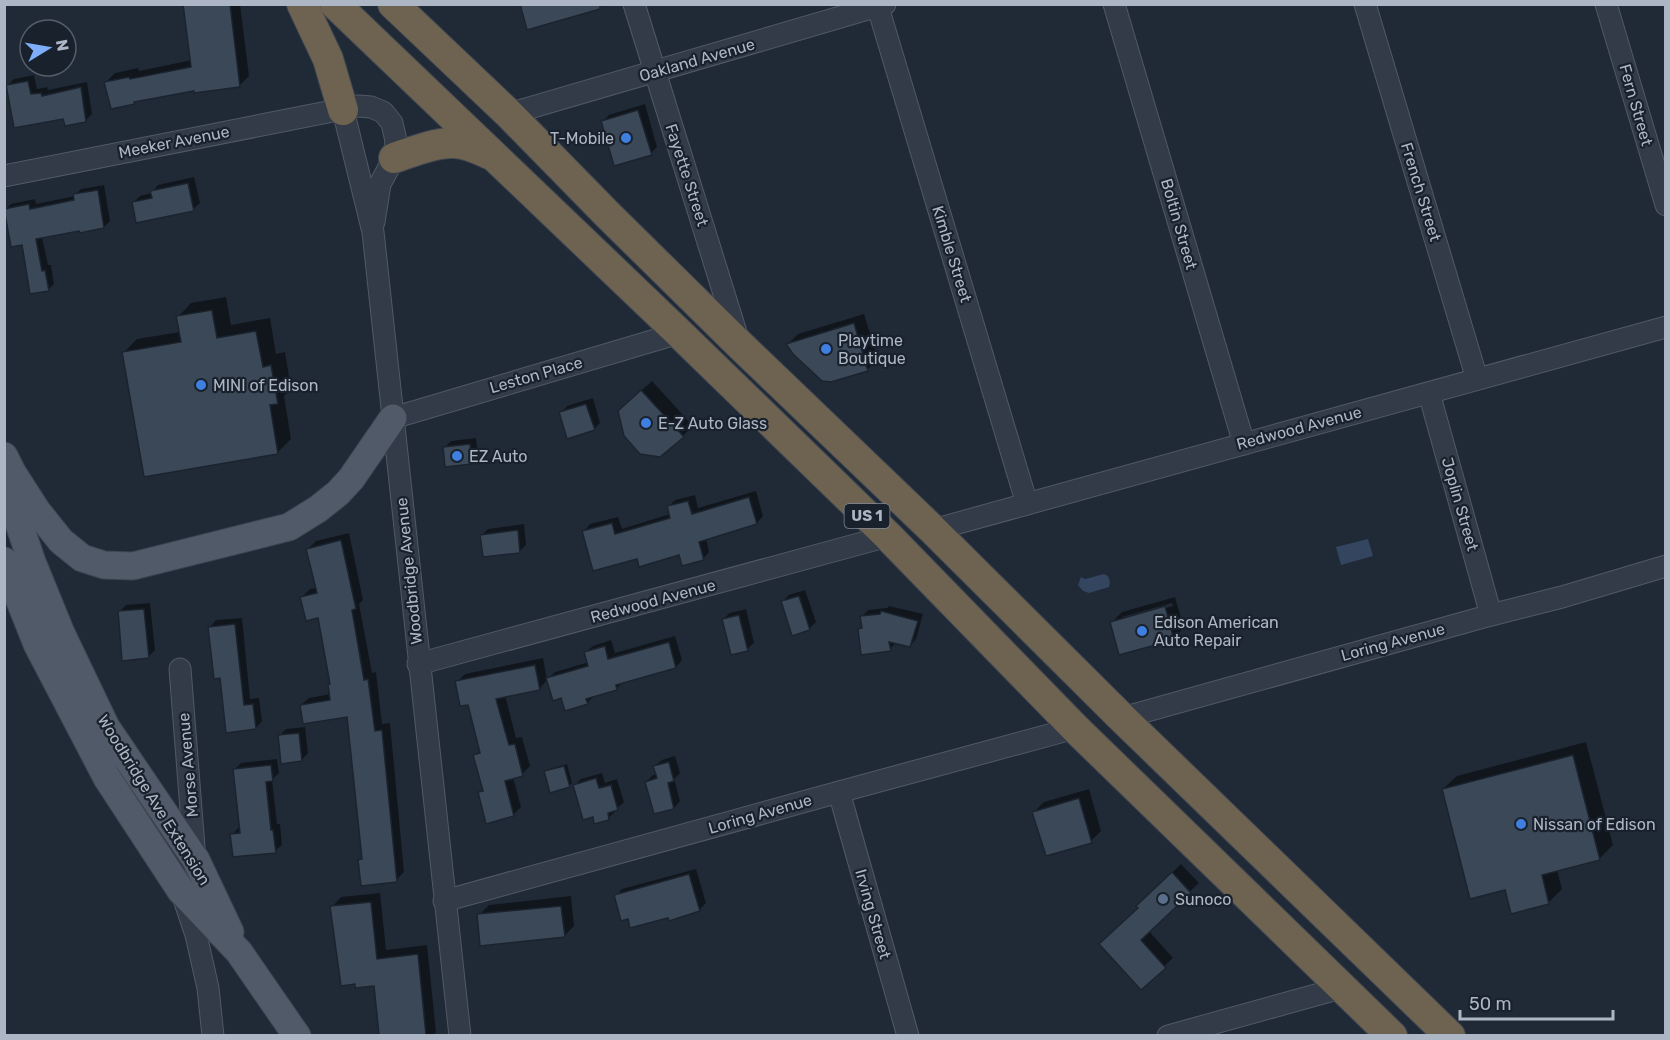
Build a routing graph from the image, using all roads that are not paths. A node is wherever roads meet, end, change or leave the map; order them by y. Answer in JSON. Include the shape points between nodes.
{"nodes":[{"id":1,"x":302,"y":4,"type":"edge"},
{"id":2,"x":334,"y":4,"type":"edge"},
{"id":3,"x":393,"y":4,"type":"edge"},
{"id":4,"x":634,"y":4,"type":"edge"},
{"id":5,"x":1114,"y":4,"type":"edge"},
{"id":6,"x":1365,"y":4,"type":"edge"},
{"id":7,"x":1606,"y":4,"type":"edge"},
{"id":8,"x":880,"y":5,"type":"edge"},
{"id":9,"x":654,"y":72,"type":"junction"},
{"id":10,"x":343,"y":110,"type":"junction"},
{"id":11,"x":509,"y":114,"type":"junction"},
{"id":12,"x":491,"y":155,"type":"junction"},
{"id":13,"x":394,"y":158,"type":"junction"},
{"id":14,"x":4,"y":176,"type":"edge"},
{"id":15,"x":1665,"y":205,"type":"edge"},
{"id":16,"x":373,"y":232,"type":"junction"},
{"id":17,"x":1665,"y":327,"type":"edge"},
{"id":18,"x":679,"y":333,"type":"junction"},
{"id":19,"x":741,"y":346,"type":"junction"},
{"id":20,"x":1477,"y":379,"type":"junction"},
{"id":21,"x":1429,"y":393,"type":"junction"},
{"id":22,"x":393,"y":418,"type":"junction"},
{"id":23,"x":1244,"y":444,"type":"junction"},
{"id":24,"x":4,"y":456,"type":"edge"},
{"id":25,"x":4,"y":480,"type":"edge"},
{"id":26,"x":1027,"y":504,"type":"junction"},
{"id":27,"x":933,"y":530,"type":"junction"},
{"id":28,"x":888,"y":536,"type":"junction"},
{"id":29,"x":4,"y":561,"type":"edge"},
{"id":30,"x":1665,"y":566,"type":"edge"},
{"id":31,"x":1491,"y":615,"type":"junction"},
{"id":32,"x":418,"y":664,"type":"junction"},
{"id":33,"x":180,"y":669,"type":"dead end"},
{"id":34,"x":1122,"y":718,"type":"junction"},
{"id":35,"x":1075,"y":728,"type":"junction"},
{"id":36,"x":839,"y":792,"type":"junction"},
{"id":37,"x":195,"y":860,"type":"junction"},
{"id":38,"x":181,"y":891,"type":"junction"},
{"id":39,"x":444,"y":901,"type":"junction"},
{"id":40,"x":239,"y":952,"type":"junction"},
{"id":41,"x":1341,"y":988,"type":"junction"},
{"id":42,"x":213,"y":1035,"type":"edge"},
{"id":43,"x":297,"y":1035,"type":"edge"},
{"id":44,"x":460,"y":1035,"type":"edge"},
{"id":45,"x":908,"y":1035,"type":"edge"},
{"id":46,"x":1172,"y":1035,"type":"edge"},
{"id":47,"x":1392,"y":1035,"type":"edge"},
{"id":48,"x":1450,"y":1035,"type":"edge"}],
"edges":[{"from":1,"to":10,"type":"highway","via":[[328,59]]},
{"from":2,"to":12,"type":"highway","number":"US 1"},
{"from":3,"to":11,"type":"highway","number":"US 1"},
{"from":4,"to":9,"type":"street","name":"Fayette Street"},
{"from":5,"to":23,"type":"street","name":"Boltin Street"},
{"from":6,"to":20,"type":"street","name":"French Street"},
{"from":7,"to":15,"type":"street","name":"Fern Street"},
{"from":8,"to":9,"type":"street","name":"Oakland Avenue"},
{"from":8,"to":26,"type":"street","name":"Kimble Street"},
{"from":9,"to":11,"type":"street","name":"Oakland Avenue"},
{"from":9,"to":19,"type":"street","name":"Fayette Street"},
{"from":10,"to":13,"type":"street","name":"Meeker Avenue","via":[[358,106],[383,112],[392,123]]},
{"from":10,"to":14,"type":"street","name":"Meeker Avenue"},
{"from":10,"to":16,"type":"street","name":"Woodbridge Avenue"},
{"from":11,"to":19,"type":"highway","number":"US 1"},
{"from":12,"to":13,"type":"highway","via":[[452,143]]},
{"from":12,"to":18,"type":"highway","number":"US 1"},
{"from":13,"to":16,"type":"street","via":[[380,184]]},
{"from":16,"to":22,"type":"street","name":"Woodbridge Avenue"},
{"from":17,"to":20,"type":"street","name":"Redwood Avenue"},
{"from":18,"to":22,"type":"street","name":"Leston Place"},
{"from":18,"to":28,"type":"highway","number":"US 1"},
{"from":19,"to":27,"type":"highway","number":"US 1"},
{"from":20,"to":21,"type":"street","name":"Redwood Avenue"},
{"from":21,"to":23,"type":"street","name":"Redwood Avenue"},
{"from":21,"to":31,"type":"street","name":"Joplin Street"},
{"from":22,"to":24,"type":"main road","via":[[338,493],[289,527],[133,566],[104,565],[82,558],[60,541],[32,504]]},
{"from":22,"to":32,"type":"street","name":"Woodbridge Avenue"},
{"from":23,"to":26,"type":"street","name":"Redwood Avenue"},
{"from":25,"to":37,"type":"main road","name":"Woodbridge Ave Extension","via":[[61,633],[106,727]]},
{"from":26,"to":27,"type":"street","name":"Redwood Avenue"},
{"from":27,"to":34,"type":"highway","number":"US 1"},
{"from":28,"to":32,"type":"street","name":"Redwood Avenue"},
{"from":28,"to":35,"type":"highway","number":"US 1"},
{"from":29,"to":38,"type":"main road","name":"Woodbridge Ave Extension","via":[[37,644],[102,767]]},
{"from":30,"to":31,"type":"street","name":"Loring Avenue"},
{"from":31,"to":34,"type":"street","name":"Loring Avenue"},
{"from":32,"to":39,"type":"street","name":"Woodbridge Avenue"},
{"from":33,"to":37,"type":"street","name":"Morse Avenue"},
{"from":34,"to":48,"type":"highway","number":"US 1"},
{"from":35,"to":36,"type":"street","name":"Loring Avenue"},
{"from":35,"to":41,"type":"highway","number":"US 1"},
{"from":36,"to":39,"type":"street","name":"Loring Avenue"},
{"from":36,"to":45,"type":"street","name":"Irving Street"},
{"from":37,"to":40,"type":"main road","name":"Woodbridge Ave Extension"},
{"from":38,"to":40,"type":"main road","name":"Woodbridge Ave Extension"},
{"from":38,"to":42,"type":"street","via":[[198,942]]},
{"from":39,"to":44,"type":"street","name":"Woodbridge Avenue"},
{"from":40,"to":43,"type":"main road","name":"Woodbridge Ave Extension"},
{"from":41,"to":46,"type":"street"},
{"from":41,"to":47,"type":"highway","number":"US 1"}]}
